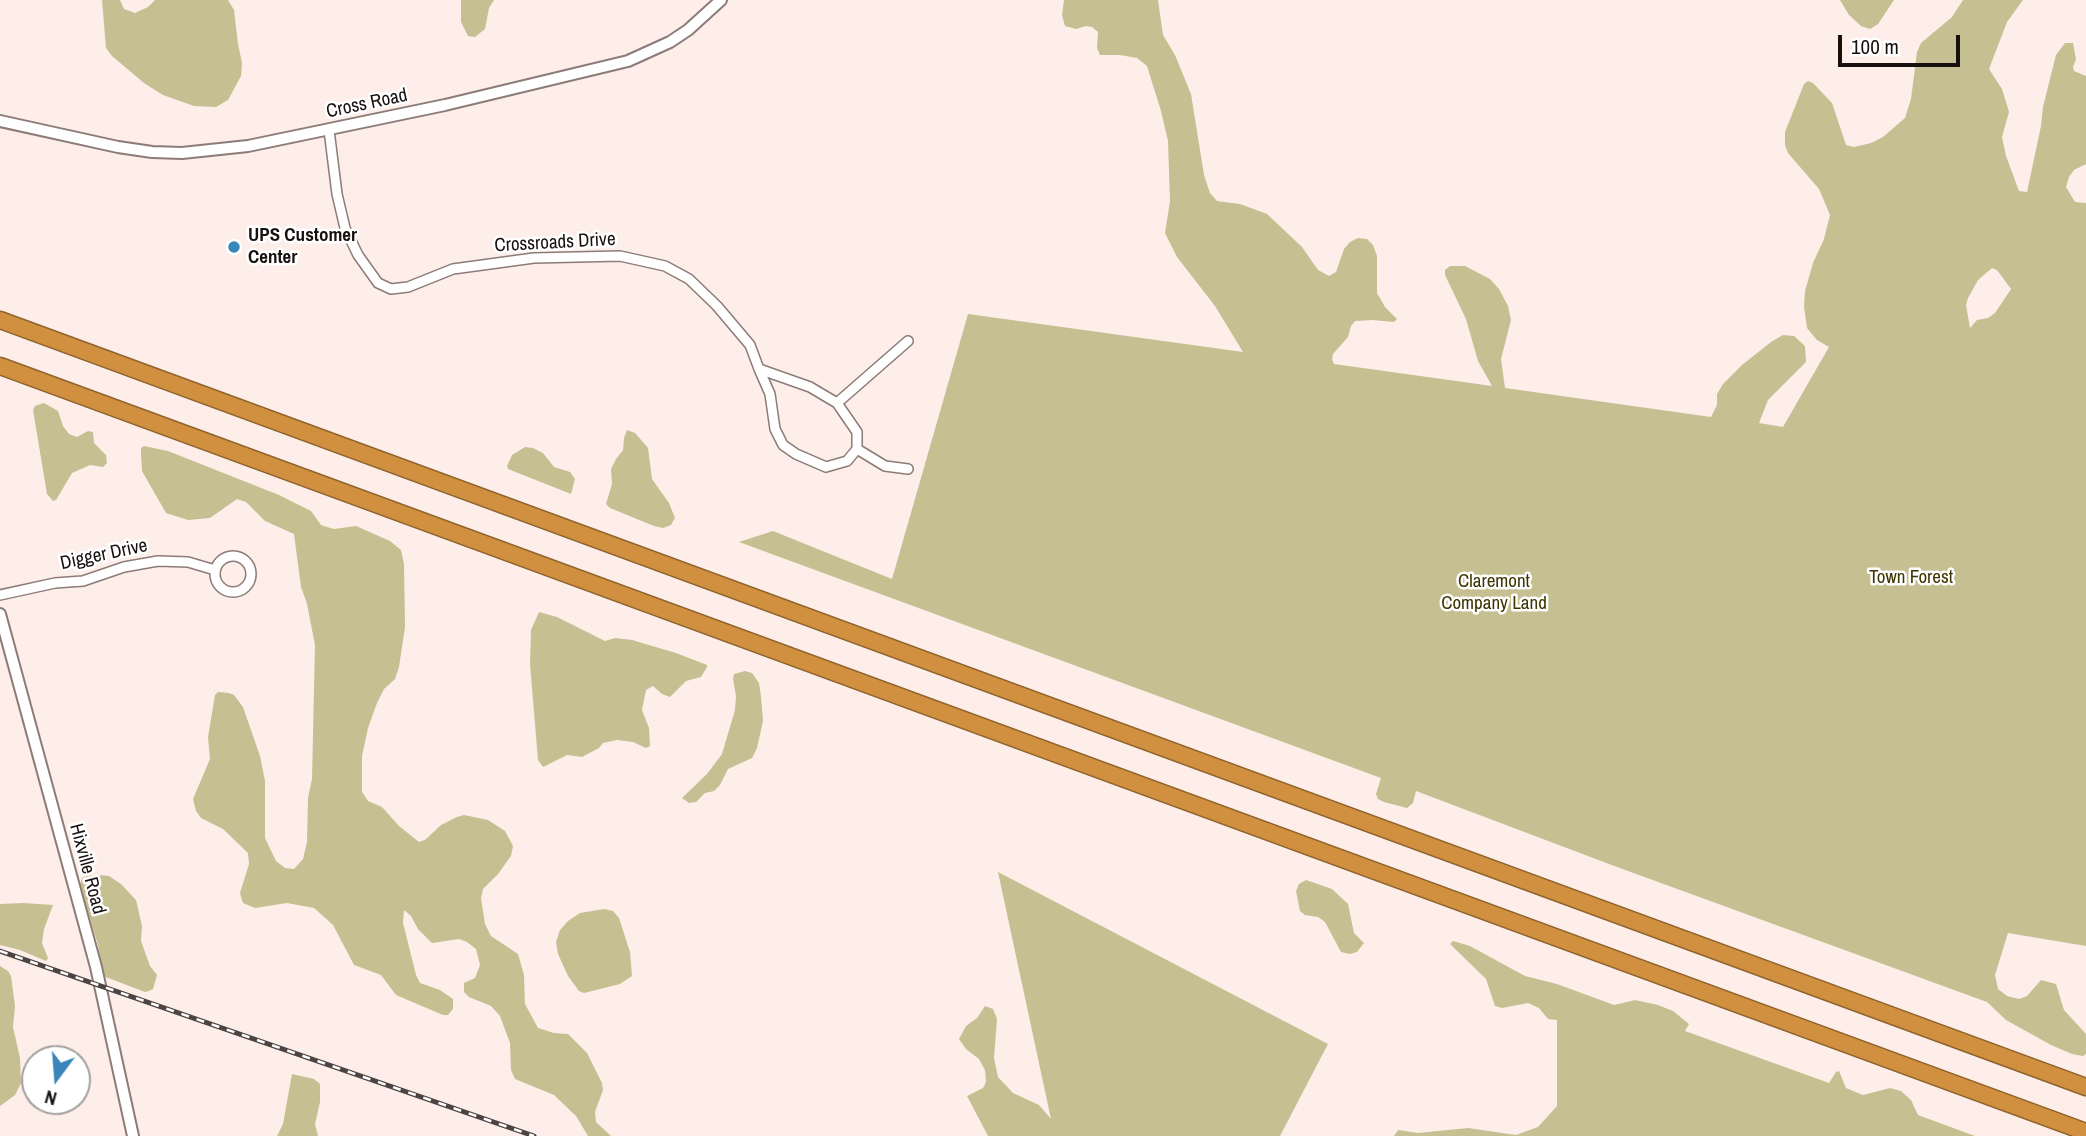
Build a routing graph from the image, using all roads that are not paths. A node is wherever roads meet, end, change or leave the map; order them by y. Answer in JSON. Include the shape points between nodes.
{"nodes":[{"id":1,"x":720,"y":0,"type":"edge"},
{"id":2,"x":0,"y":121,"type":"edge"},
{"id":3,"x":329,"y":130,"type":"junction"},
{"id":4,"x":0,"y":320,"type":"edge"},
{"id":5,"x":908,"y":341,"type":"dead end"},
{"id":6,"x":0,"y":366,"type":"edge"},
{"id":7,"x":759,"y":369,"type":"junction"},
{"id":8,"x":837,"y":403,"type":"junction"},
{"id":9,"x":857,"y":449,"type":"junction"},
{"id":10,"x":908,"y":469,"type":"dead end"},
{"id":11,"x":215,"y":570,"type":"junction"},
{"id":12,"x":0,"y":595,"type":"edge"},
{"id":13,"x":0,"y":614,"type":"edge"},
{"id":14,"x":2086,"y":1087,"type":"edge"},
{"id":15,"x":2086,"y":1132,"type":"edge"},
{"id":16,"x":133,"y":1136,"type":"edge"}],
"edges":[{"from":1,"to":3,"type":"street","name":"Cross Road","via":[[670,42],[628,61]]},
{"from":2,"to":3,"type":"street","name":"Cross Road","via":[[118,147],[182,153]]},
{"from":3,"to":7,"type":"street","name":"Crossroads Drive","via":[[345,228],[372,277],[382,285],[408,287],[453,269],[521,259],[607,255],[644,260],[665,266],[701,290],[750,345]]},
{"from":4,"to":14,"type":"highway"},
{"from":5,"to":8,"type":"street"},
{"from":6,"to":15,"type":"highway"},
{"from":7,"to":8,"type":"street","via":[[810,387]]},
{"from":7,"to":9,"type":"street","via":[[783,445],[825,467],[847,461]]},
{"from":8,"to":9,"type":"street","via":[[857,432]]},
{"from":9,"to":10,"type":"street","via":[[885,466]]},
{"from":11,"to":11,"type":"street","via":[[217,584],[228,592],[242,590],[251,579],[248,565],[237,556],[223,558]]},
{"from":11,"to":12,"type":"street","name":"Digger Drive","via":[[188,562],[159,561],[83,581]]},
{"from":13,"to":16,"type":"street","name":"Hixville Road","via":[[100,986]]}]}
